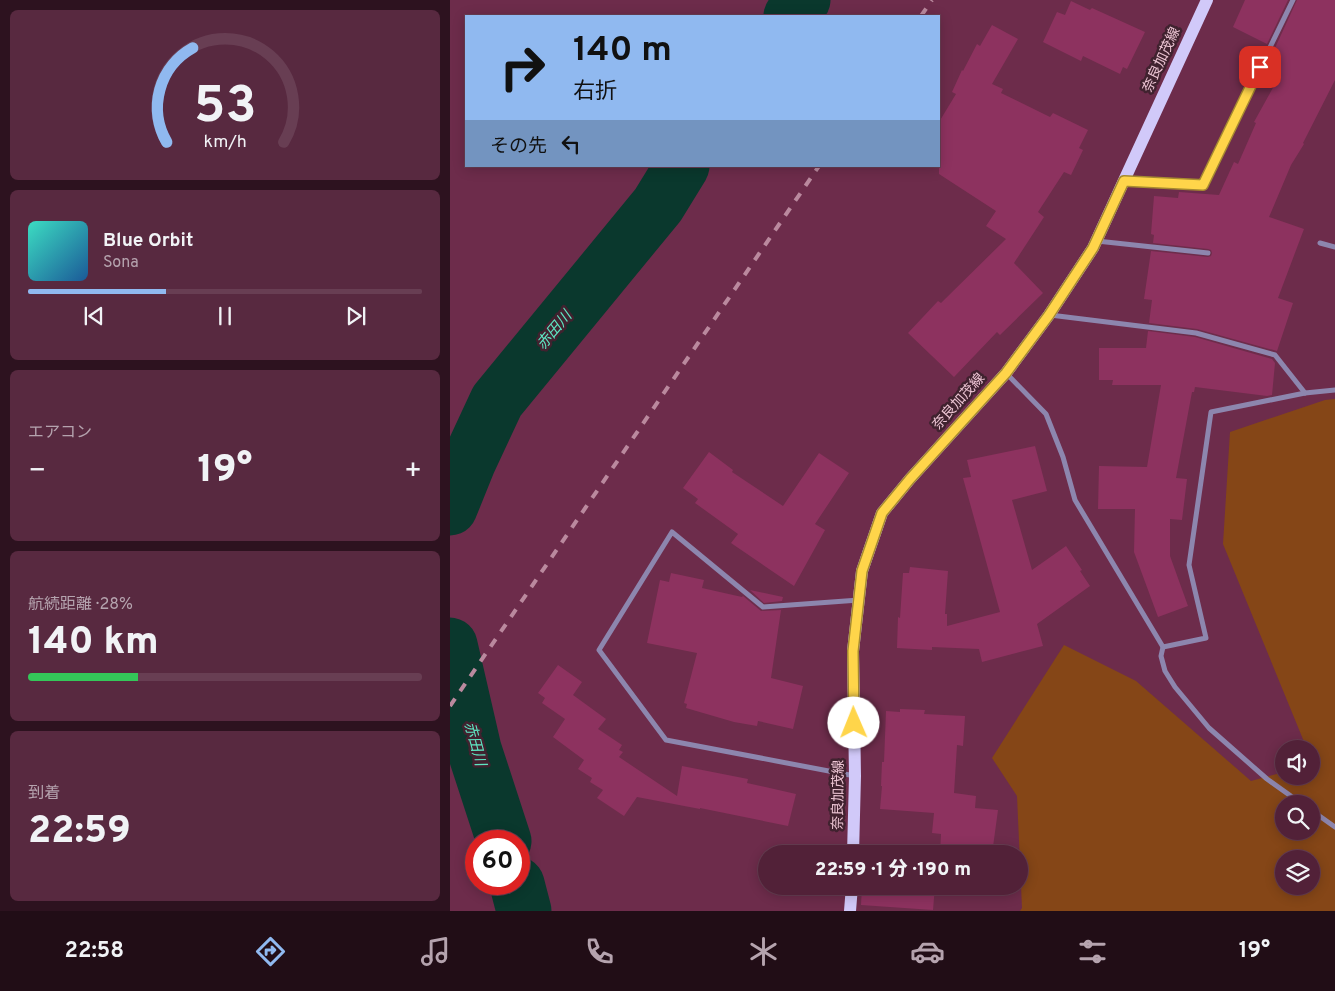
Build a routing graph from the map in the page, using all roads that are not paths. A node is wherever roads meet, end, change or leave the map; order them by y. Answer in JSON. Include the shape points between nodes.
{"nodes":[{"id":1,"x":1207,"y":0,"type":"edge"},
{"id":2,"x":1293,"y":0,"type":"edge"},
{"id":3,"x":1124,"y":181,"type":"junction"},
{"id":4,"x":1096,"y":241,"type":"junction"},
{"id":5,"x":1320,"y":243,"type":"dead end"},
{"id":6,"x":1335,"y":247,"type":"edge"},
{"id":7,"x":1208,"y":253,"type":"dead end"},
{"id":8,"x":1049,"y":315,"type":"junction"},
{"id":9,"x":1006,"y":373,"type":"junction"},
{"id":10,"x":1335,"y":390,"type":"edge"},
{"id":11,"x":1305,"y":393,"type":"junction"},
{"id":12,"x":859,"y":600,"type":"junction"},
{"id":13,"x":1163,"y":647,"type":"junction"},
{"id":14,"x":855,"y":776,"type":"junction"},
{"id":15,"x":1289,"y":795,"type":"edge"},
{"id":16,"x":1320,"y":816,"type":"edge"},
{"id":17,"x":1335,"y":827,"type":"edge"},
{"id":18,"x":853,"y":845,"type":"edge"},
{"id":19,"x":851,"y":895,"type":"edge"},
{"id":20,"x":850,"y":911,"type":"edge"}],
"edges":[{"from":1,"to":3,"type":"main road","name":"奈良加茂線"},
{"from":2,"to":3,"type":"street","via":[[1203,185]]},
{"from":3,"to":4,"type":"main road","name":"奈良加茂線"},
{"from":4,"to":7,"type":"street"},
{"from":4,"to":8,"type":"main road","name":"奈良加茂線"},
{"from":5,"to":6,"type":"street"},
{"from":8,"to":9,"type":"main road","name":"奈良加茂線"},
{"from":8,"to":11,"type":"street","via":[[1196,333],[1275,355]]},
{"from":9,"to":12,"type":"main road","name":"奈良加茂線","via":[[882,513],[862,571]]},
{"from":9,"to":13,"type":"street","via":[[1046,414],[1075,500]]},
{"from":10,"to":11,"type":"street"},
{"from":11,"to":13,"type":"street","via":[[1211,412],[1189,566],[1206,638]]},
{"from":12,"to":14,"type":"main road","name":"奈良加茂線","via":[[853,651]]},
{"from":12,"to":14,"type":"street","via":[[763,607],[672,532],[599,650],[666,740]]},
{"from":13,"to":15,"type":"street","via":[[1160,656],[1165,671],[1209,728]]},
{"from":14,"to":18,"type":"main road","name":"奈良加茂線"},
{"from":16,"to":17,"type":"street"},
{"from":19,"to":20,"type":"main road"}]}
